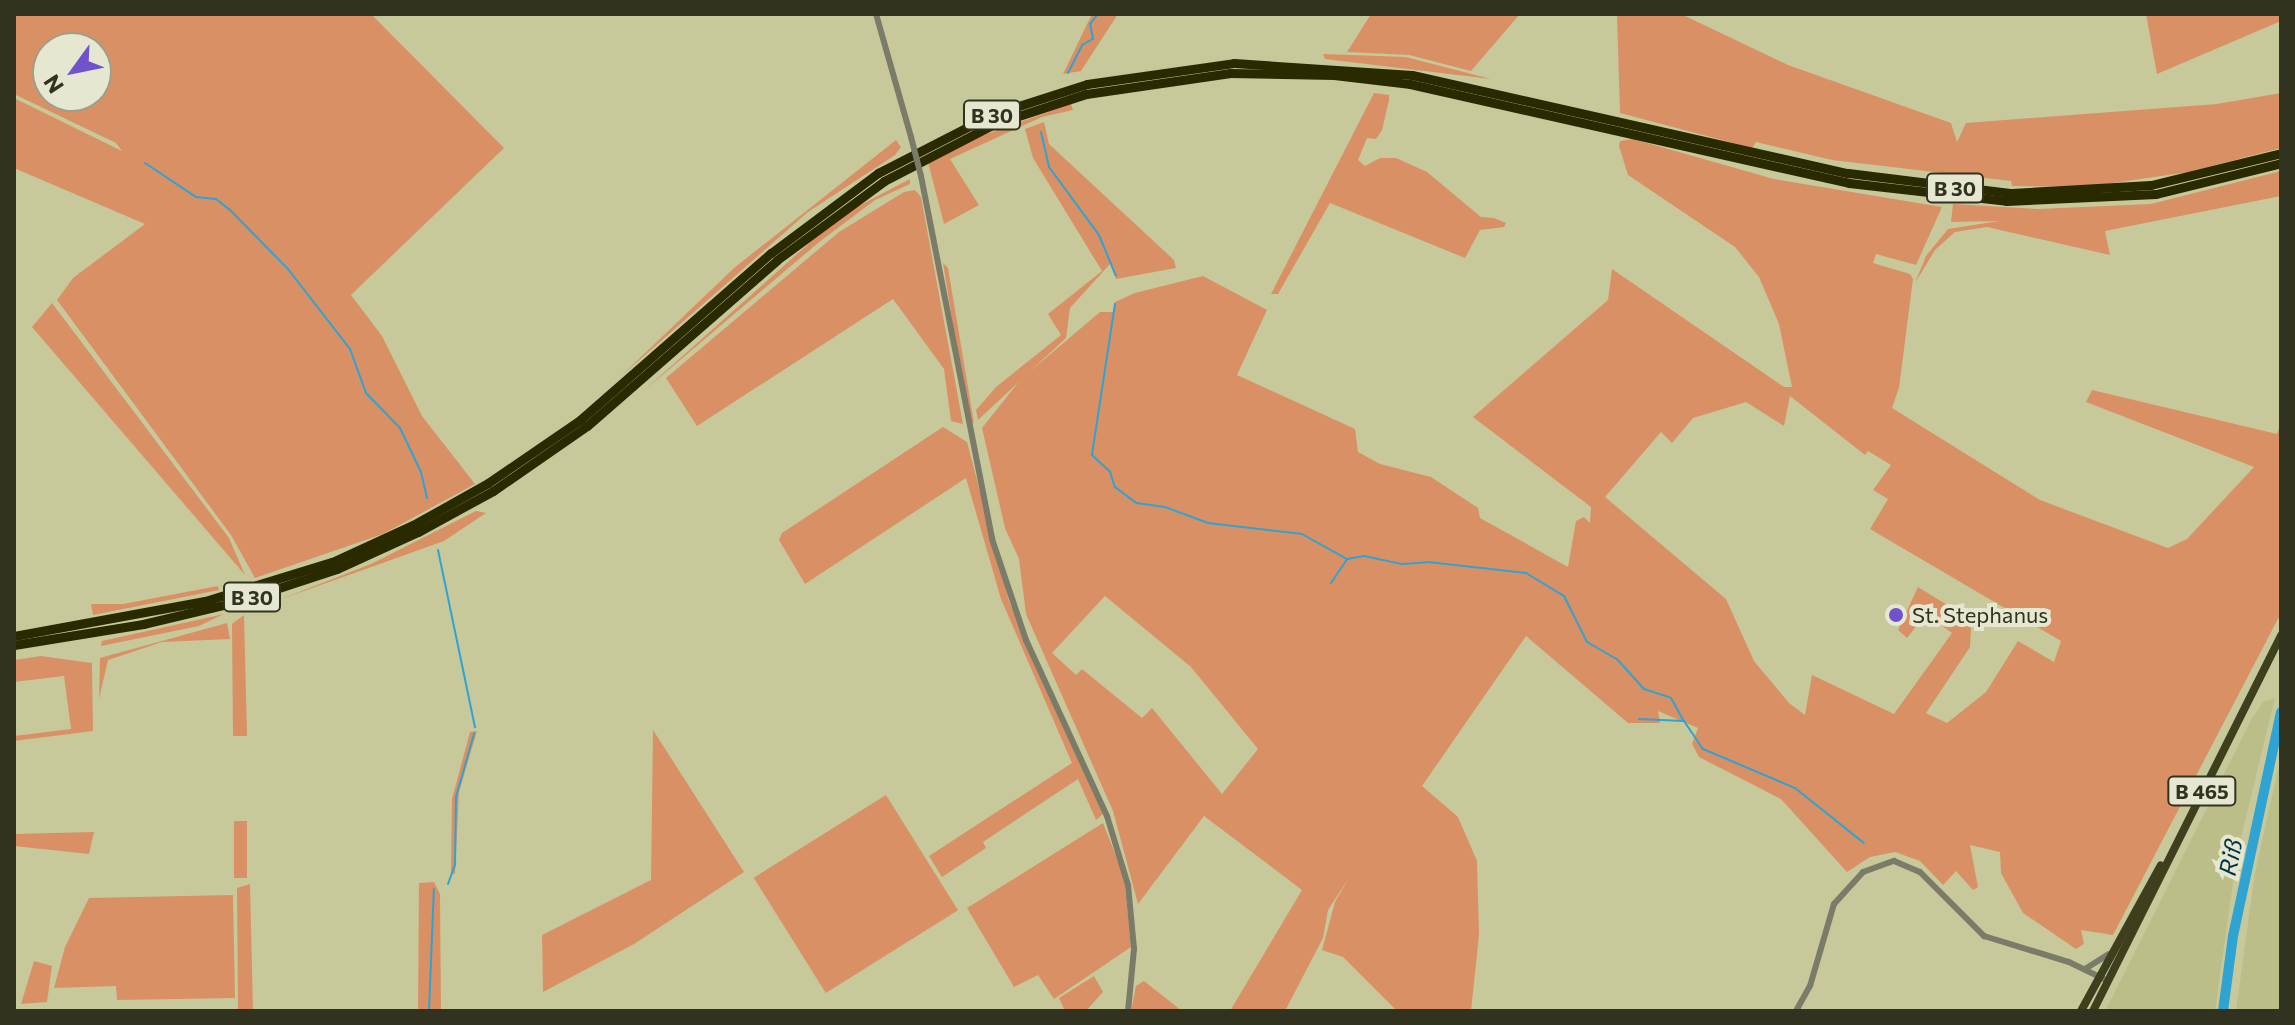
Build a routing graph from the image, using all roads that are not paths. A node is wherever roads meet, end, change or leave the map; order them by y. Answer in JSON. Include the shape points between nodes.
{"nodes":[{"id":1,"x":876,"y":14,"type":"edge"},
{"id":2,"x":1631,"y":127,"type":"junction"},
{"id":3,"x":2281,"y":153,"type":"edge"},
{"id":4,"x":2281,"y":163,"type":"edge"},
{"id":5,"x":473,"y":498,"type":"junction"},
{"id":6,"x":2281,"y":635,"type":"edge"},
{"id":7,"x":14,"y":636,"type":"edge"},
{"id":8,"x":14,"y":645,"type":"edge"},
{"id":9,"x":2166,"y":858,"type":"junction"},
{"id":10,"x":2109,"y":954,"type":"junction"},
{"id":11,"x":2085,"y":969,"type":"junction"},
{"id":12,"x":2098,"y":976,"type":"junction"},
{"id":13,"x":2108,"y":981,"type":"junction"},
{"id":14,"x":1128,"y":1011,"type":"edge"},
{"id":15,"x":1796,"y":1011,"type":"edge"},
{"id":16,"x":2081,"y":1011,"type":"edge"},
{"id":17,"x":2093,"y":1011,"type":"edge"}],
"edges":[{"from":1,"to":14,"type":"street","bridge":true,"via":[[921,176],[974,469],[999,563],[1036,664],[1107,816],[1133,911]]},
{"from":2,"to":3,"type":"highway","number":"B 30","via":[[1848,173],[2012,193],[2168,183]]},
{"from":2,"to":4,"type":"highway","number":"B 30","via":[[1849,183],[2006,201],[2143,195]]},
{"from":2,"to":5,"type":"highway","number":"B 30","via":[[1410,84],[1277,72],[1140,83],[1032,109],[925,156],[834,214],[587,426]]},
{"from":5,"to":7,"type":"highway","number":"B 30","via":[[376,543],[259,586],[141,615]]},
{"from":5,"to":8,"type":"highway","number":"B 30","via":[[379,551],[272,592],[143,624]]},
{"from":6,"to":9,"type":"main road","number":"B 465"},
{"from":9,"to":10,"type":"main road","number":"B 465"},
{"from":9,"to":13,"type":"main road","number":"B 465"},
{"from":10,"to":11,"type":"street"},
{"from":10,"to":12,"type":"main road","number":"B 465"},
{"from":11,"to":12,"type":"street"},
{"from":11,"to":15,"type":"street","via":[[1984,936],[1920,872],[1885,862],[1863,872],[1834,904],[1810,986]]},
{"from":12,"to":13,"type":"street"},
{"from":12,"to":16,"type":"main road","number":"B 465"},
{"from":13,"to":17,"type":"main road","number":"B 465"}]}
